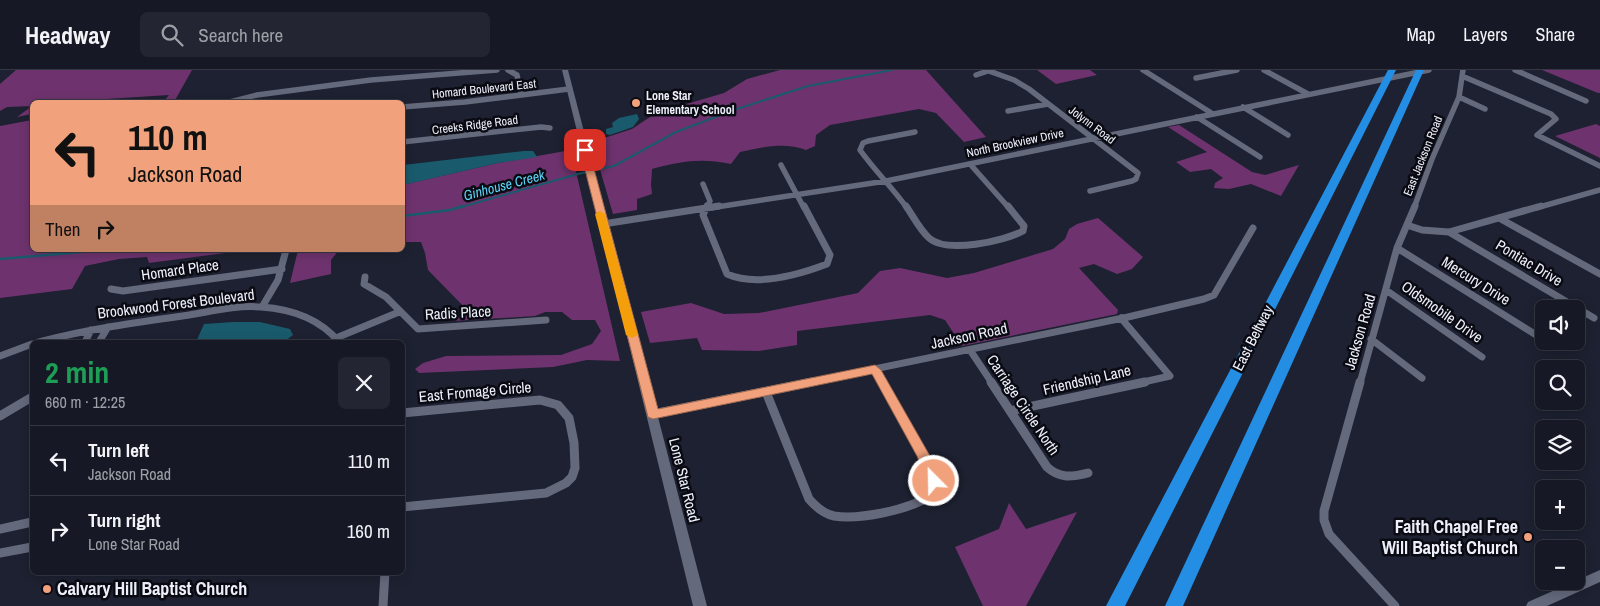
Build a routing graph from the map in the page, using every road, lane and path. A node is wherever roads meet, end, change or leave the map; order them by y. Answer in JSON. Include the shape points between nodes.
{"nodes":[{"id":1,"x":497,"y":70,"type":"edge"},
{"id":2,"x":510,"y":70,"type":"edge"},
{"id":3,"x":564,"y":70,"type":"edge"},
{"id":4,"x":987,"y":70,"type":"edge"},
{"id":5,"x":1143,"y":70,"type":"edge"},
{"id":6,"x":1237,"y":70,"type":"edge"},
{"id":7,"x":1264,"y":70,"type":"edge"},
{"id":8,"x":1392,"y":70,"type":"edge"},
{"id":9,"x":1420,"y":70,"type":"edge"},
{"id":10,"x":1429,"y":70,"type":"edge"},
{"id":11,"x":1516,"y":70,"type":"edge"},
{"id":12,"x":1463,"y":73,"type":"edge"},
{"id":13,"x":976,"y":75,"type":"dead end"},
{"id":14,"x":1196,"y":78,"type":"dead end"},
{"id":15,"x":569,"y":89,"type":"junction"},
{"id":16,"x":1308,"y":94,"type":"junction"},
{"id":17,"x":521,"y":95,"type":"junction"},
{"id":18,"x":1459,"y":96,"type":"junction"},
{"id":19,"x":239,"y":100,"type":"edge"},
{"id":20,"x":1586,"y":100,"type":"dead end"},
{"id":21,"x":1048,"y":104,"type":"junction"},
{"id":22,"x":405,"y":107,"type":"edge"},
{"id":23,"x":1243,"y":108,"type":"junction"},
{"id":24,"x":1485,"y":109,"type":"dead end"},
{"id":25,"x":1008,"y":111,"type":"dead end"},
{"id":26,"x":1213,"y":114,"type":"junction"},
{"id":27,"x":1197,"y":117,"type":"junction"},
{"id":28,"x":550,"y":128,"type":"dead end"},
{"id":29,"x":915,"y":132,"type":"dead end"},
{"id":30,"x":1288,"y":135,"type":"dead end"},
{"id":31,"x":1093,"y":138,"type":"junction"},
{"id":32,"x":405,"y":142,"type":"edge"},
{"id":33,"x":1260,"y":157,"type":"dead end"},
{"id":34,"x":970,"y":164,"type":"junction"},
{"id":35,"x":781,"y":165,"type":"dead end"},
{"id":36,"x":1600,"y":166,"type":"edge"},
{"id":37,"x":886,"y":181,"type":"junction"},
{"id":38,"x":703,"y":184,"type":"dead end"},
{"id":39,"x":1090,"y":191,"type":"dead end"},
{"id":40,"x":1596,"y":191,"type":"edge"},
{"id":41,"x":796,"y":195,"type":"junction"},
{"id":42,"x":1600,"y":196,"type":"edge"},
{"id":43,"x":706,"y":209,"type":"junction"},
{"id":44,"x":1499,"y":218,"type":"junction"},
{"id":45,"x":603,"y":224,"type":"junction"},
{"id":46,"x":1406,"y":226,"type":"junction"},
{"id":47,"x":1253,"y":228,"type":"dead end"},
{"id":48,"x":1449,"y":232,"type":"junction"},
{"id":49,"x":1397,"y":248,"type":"junction"},
{"id":50,"x":286,"y":252,"type":"edge"},
{"id":51,"x":282,"y":269,"type":"junction"},
{"id":52,"x":1600,"y":274,"type":"edge"},
{"id":53,"x":365,"y":277,"type":"dead end"},
{"id":54,"x":112,"y":289,"type":"dead end"},
{"id":55,"x":1386,"y":290,"type":"junction"},
{"id":56,"x":262,"y":307,"type":"junction"},
{"id":57,"x":399,"y":312,"type":"junction"},
{"id":58,"x":1121,"y":318,"type":"junction"},
{"id":59,"x":1594,"y":318,"type":"dead end"},
{"id":60,"x":546,"y":320,"type":"dead end"},
{"id":61,"x":108,"y":327,"type":"junction"},
{"id":62,"x":91,"y":330,"type":"junction"},
{"id":63,"x":1535,"y":334,"type":"edge"},
{"id":64,"x":1371,"y":339,"type":"junction"},
{"id":65,"x":47,"y":340,"type":"edge"},
{"id":66,"x":86,"y":340,"type":"edge"},
{"id":67,"x":100,"y":340,"type":"edge"},
{"id":68,"x":337,"y":340,"type":"edge"},
{"id":69,"x":30,"y":345,"type":"edge"},
{"id":70,"x":970,"y":350,"type":"junction"},
{"id":71,"x":0,"y":355,"type":"edge"},
{"id":72,"x":1482,"y":357,"type":"dead end"},
{"id":73,"x":875,"y":370,"type":"junction"},
{"id":74,"x":1422,"y":378,"type":"dead end"},
{"id":75,"x":766,"y":392,"type":"junction"},
{"id":76,"x":30,"y":398,"type":"edge"},
{"id":77,"x":1010,"y":411,"type":"junction"},
{"id":78,"x":405,"y":413,"type":"edge"},
{"id":79,"x":653,"y":414,"type":"junction"},
{"id":80,"x":0,"y":416,"type":"edge"},
{"id":81,"x":1088,"y":473,"type":"dead end"},
{"id":82,"x":405,"y":507,"type":"edge"},
{"id":83,"x":30,"y":522,"type":"edge"},
{"id":84,"x":0,"y":529,"type":"edge"},
{"id":85,"x":30,"y":547,"type":"edge"},
{"id":86,"x":0,"y":553,"type":"edge"},
{"id":87,"x":385,"y":575,"type":"edge"},
{"id":88,"x":1600,"y":576,"type":"edge"},
{"id":89,"x":383,"y":606,"type":"edge"},
{"id":90,"x":700,"y":606,"type":"edge"},
{"id":91,"x":1115,"y":606,"type":"edge"},
{"id":92,"x":1174,"y":606,"type":"edge"},
{"id":93,"x":1395,"y":606,"type":"edge"},
{"id":94,"x":1533,"y":606,"type":"edge"}],
"edges":[{"from":1,"to":19,"type":"street","via":[[371,80]]},
{"from":2,"to":17,"type":"street","via":[[518,75]]},
{"from":3,"to":15,"type":"street","name":"Lone Star Road"},
{"from":4,"to":13,"type":"street"},
{"from":4,"to":21,"type":"street","name":"Jolynn Road","via":[[1020,83]]},
{"from":5,"to":26,"type":"street"},
{"from":6,"to":14,"type":"street"},
{"from":7,"to":16,"type":"street"},
{"from":8,"to":91,"type":"highway","name":"East Beltway"},
{"from":9,"to":92,"type":"highway"},
{"from":10,"to":16,"type":"street","name":"North Brookview Drive"},
{"from":11,"to":20,"type":"street"},
{"from":12,"to":18,"type":"street","name":"East Jackson Road"},
{"from":12,"to":36,"type":"street","via":[[1556,117],[1538,135]]},
{"from":15,"to":17,"type":"street","name":"Homard Boulevard East"},
{"from":15,"to":45,"type":"street","name":"Lone Star Road"},
{"from":16,"to":23,"type":"street","name":"North Brookview Drive"},
{"from":17,"to":22,"type":"street","name":"Homard Boulevard East"},
{"from":18,"to":24,"type":"street"},
{"from":18,"to":46,"type":"street","name":"East Jackson Road"},
{"from":21,"to":25,"type":"street"},
{"from":21,"to":31,"type":"street","name":"Jolynn Road"},
{"from":23,"to":26,"type":"street","name":"North Brookview Drive"},
{"from":23,"to":30,"type":"street"},
{"from":26,"to":27,"type":"street","name":"North Brookview Drive"},
{"from":27,"to":31,"type":"street","name":"North Brookview Drive"},
{"from":27,"to":33,"type":"street"},
{"from":28,"to":32,"type":"street","name":"Creeks Ridge Road"},
{"from":29,"to":37,"type":"street","via":[[868,141],[860,147],[877,174]]},
{"from":31,"to":34,"type":"street","name":"North Brookview Drive"},
{"from":31,"to":39,"type":"street","name":"Jolynn Road","via":[[1135,170],[1138,176],[1132,181]]},
{"from":34,"to":37,"type":"street","name":"North Brookview Drive"},
{"from":34,"to":37,"type":"street","via":[[1024,226],[1020,234],[943,246],[932,241]]},
{"from":35,"to":41,"type":"street"},
{"from":37,"to":41,"type":"street","name":"North Brookview Drive"},
{"from":38,"to":43,"type":"street","via":[[710,201]]},
{"from":40,"to":42,"type":"street"},
{"from":40,"to":44,"type":"street"},
{"from":41,"to":43,"type":"street","name":"North Brookview Drive"},
{"from":41,"to":43,"type":"street","via":[[830,255],[828,264],[753,280],[732,278],[727,274],[703,215]]},
{"from":43,"to":45,"type":"street","name":"North Brookview Drive"},
{"from":44,"to":48,"type":"street"},
{"from":44,"to":52,"type":"street"},
{"from":45,"to":79,"type":"street","name":"Lone Star Road"},
{"from":46,"to":48,"type":"street"},
{"from":46,"to":49,"type":"street","name":"East Jackson Road"},
{"from":47,"to":58,"type":"street","name":"Jackson Road","via":[[1214,295]]},
{"from":48,"to":59,"type":"street","name":"Pontiac Drive"},
{"from":49,"to":55,"type":"street","name":"Jackson Road"},
{"from":49,"to":63,"type":"street","name":"Mercury Drive"},
{"from":50,"to":51,"type":"street"},
{"from":51,"to":54,"type":"street","name":"Homard Place","via":[[123,292]]},
{"from":51,"to":56,"type":"street","via":[[274,290]]},
{"from":53,"to":57,"type":"street","name":"Radis Place","via":[[364,284],[386,297]]},
{"from":55,"to":64,"type":"street","name":"Jackson Road"},
{"from":55,"to":72,"type":"street","name":"Oldsmobile Drive"},
{"from":56,"to":61,"type":"street","name":"Brookwood Forest Boulevard"},
{"from":56,"to":68,"type":"street","name":"Brookwood Forest Boulevard","via":[[302,316],[319,324]]},
{"from":57,"to":60,"type":"street","name":"Radis Place","via":[[418,328],[426,329]]},
{"from":57,"to":68,"type":"street"},
{"from":58,"to":70,"type":"street","name":"Jackson Road"},
{"from":58,"to":77,"type":"street","name":"Friendship Lane","via":[[1170,376]]},
{"from":61,"to":62,"type":"street","name":"Brookwood Forest Boulevard"},
{"from":61,"to":67,"type":"street"},
{"from":62,"to":65,"type":"street","name":"Brookwood Forest Boulevard"},
{"from":62,"to":66,"type":"street"},
{"from":64,"to":74,"type":"street"},
{"from":64,"to":93,"type":"street","name":"Jackson Road","via":[[1324,520],[1329,534]]},
{"from":69,"to":71,"type":"street"},
{"from":70,"to":73,"type":"street","name":"Jackson Road"},
{"from":70,"to":77,"type":"street","name":"Carriage Circle North"},
{"from":73,"to":75,"type":"street","name":"Jackson Road"},
{"from":73,"to":75,"type":"street","via":[[934,481],[929,496],[921,502],[846,517],[817,509],[809,499]]},
{"from":75,"to":79,"type":"street","name":"Jackson Road"},
{"from":76,"to":80,"type":"street"},
{"from":77,"to":81,"type":"street","name":"Carriage Circle North","via":[[1054,474],[1069,477]]},
{"from":78,"to":82,"type":"street","name":"East Fromage Circle","via":[[550,401],[568,414],[576,458],[575,472],[570,479],[546,493]]},
{"from":79,"to":90,"type":"street","name":"Lone Star Road"},
{"from":83,"to":84,"type":"street"},
{"from":85,"to":86,"type":"street"},
{"from":87,"to":89,"type":"street"},
{"from":88,"to":94,"type":"street"}]}
